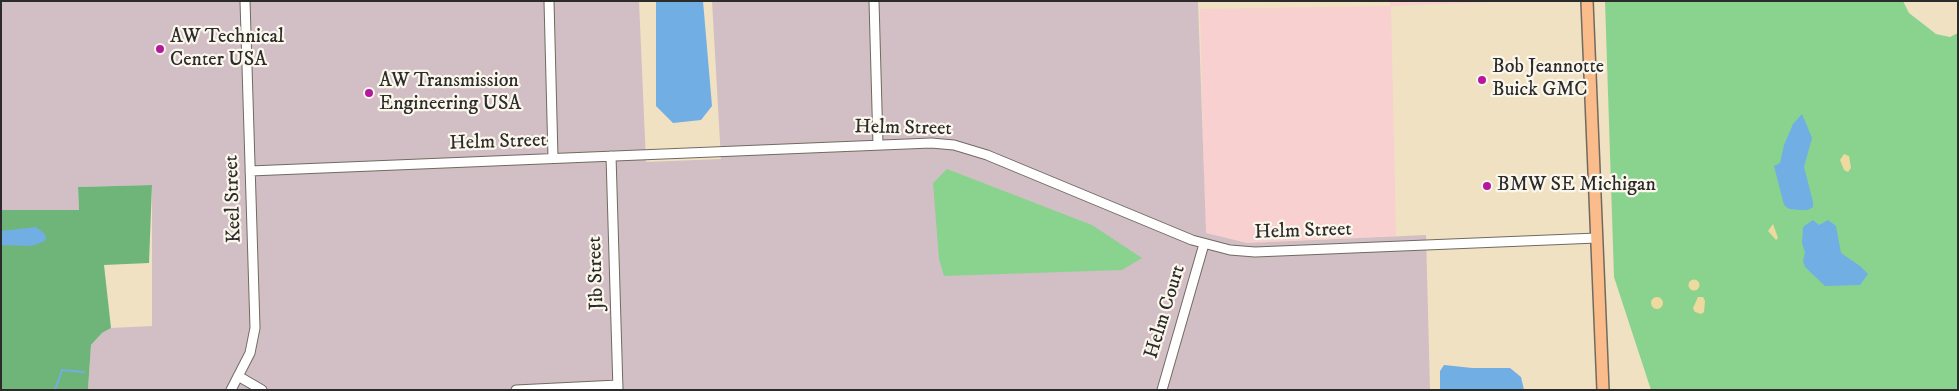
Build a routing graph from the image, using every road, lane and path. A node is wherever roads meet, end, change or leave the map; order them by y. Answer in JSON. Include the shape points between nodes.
{"nodes":[{"id":1,"x":245,"y":1,"type":"edge"},
{"id":2,"x":548,"y":1,"type":"edge"},
{"id":3,"x":874,"y":1,"type":"edge"},
{"id":4,"x":1587,"y":1,"type":"edge"},
{"id":5,"x":878,"y":145,"type":"junction"},
{"id":6,"x":611,"y":156,"type":"junction"},
{"id":7,"x":553,"y":158,"type":"junction"},
{"id":8,"x":250,"y":171,"type":"junction"},
{"id":9,"x":1597,"y":238,"type":"junction"},
{"id":10,"x":1204,"y":244,"type":"junction"},
{"id":11,"x":238,"y":376,"type":"junction"},
{"id":12,"x":618,"y":388,"type":"edge"},
{"id":13,"x":231,"y":390,"type":"edge"},
{"id":14,"x":262,"y":390,"type":"edge"},
{"id":15,"x":516,"y":390,"type":"edge"},
{"id":16,"x":1162,"y":390,"type":"edge"},
{"id":17,"x":1603,"y":390,"type":"edge"}],
"edges":[{"from":1,"to":8,"type":"street","name":"Keel Street"},
{"from":2,"to":7,"type":"street"},
{"from":3,"to":5,"type":"street"},
{"from":4,"to":9,"type":"main road"},
{"from":5,"to":6,"type":"street","name":"Helm Street"},
{"from":5,"to":10,"type":"street","name":"Helm Street","via":[[931,143],[972,150]]},
{"from":6,"to":7,"type":"street","name":"Helm Street"},
{"from":6,"to":12,"type":"street","name":"Jib Street"},
{"from":7,"to":8,"type":"street","name":"Helm Street"},
{"from":8,"to":11,"type":"street","name":"Keel Street","via":[[255,328],[250,353]]},
{"from":9,"to":10,"type":"street","name":"Helm Street","via":[[1255,252]]},
{"from":9,"to":17,"type":"main road"},
{"from":10,"to":16,"type":"street","name":"Helm Court"},
{"from":11,"to":13,"type":"street","name":"Keel Street"},
{"from":11,"to":14,"type":"street"},
{"from":12,"to":15,"type":"street"}]}
